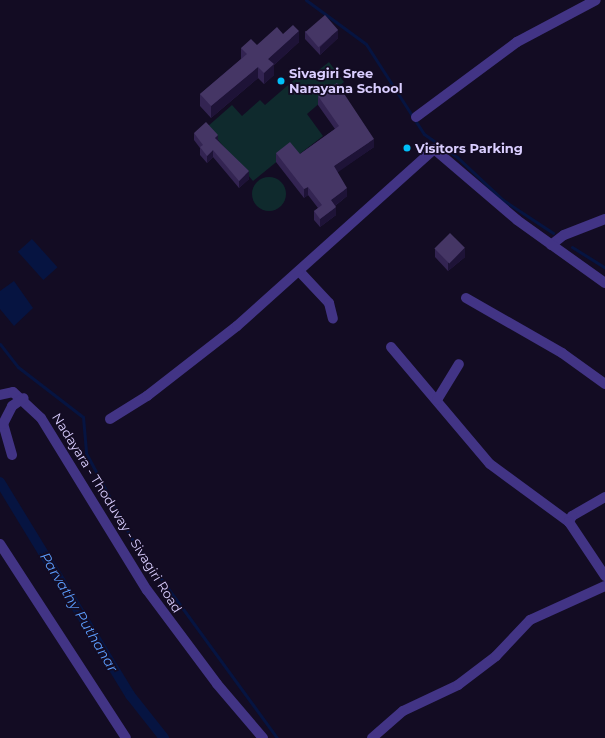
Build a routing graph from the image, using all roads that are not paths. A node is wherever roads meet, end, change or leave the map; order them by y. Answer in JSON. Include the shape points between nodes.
{"nodes":[{"id":1,"x":596,"y":0,"type":"edge"},
{"id":2,"x":416,"y":116,"type":"dead end"},
{"id":3,"x":605,"y":219,"type":"edge"},
{"id":4,"x":551,"y":246,"type":"junction"},
{"id":5,"x":299,"y":271,"type":"junction"},
{"id":6,"x":605,"y":284,"type":"edge"},
{"id":7,"x":466,"y":298,"type":"dead end"},
{"id":8,"x":333,"y":319,"type":"dead end"},
{"id":9,"x":391,"y":347,"type":"dead end"},
{"id":10,"x":459,"y":364,"type":"dead end"},
{"id":11,"x":605,"y":384,"type":"edge"},
{"id":12,"x":0,"y":395,"type":"edge"},
{"id":13,"x":24,"y":398,"type":"junction"},
{"id":14,"x":437,"y":400,"type":"junction"},
{"id":15,"x":110,"y":419,"type":"dead end"},
{"id":16,"x":12,"y":455,"type":"dead end"},
{"id":17,"x":605,"y":497,"type":"edge"},
{"id":18,"x":569,"y":522,"type":"junction"},
{"id":19,"x":0,"y":544,"type":"edge"},
{"id":20,"x":605,"y":576,"type":"edge"},
{"id":21,"x":605,"y":586,"type":"edge"},
{"id":22,"x":126,"y":738,"type":"edge"},
{"id":23,"x":263,"y":738,"type":"edge"},
{"id":24,"x":372,"y":738,"type":"edge"}],
"edges":[{"from":1,"to":2,"type":"street","via":[[516,42]]},
{"from":3,"to":4,"type":"street","via":[[564,235]]},
{"from":4,"to":5,"type":"street","via":[[434,149]]},
{"from":4,"to":6,"type":"street"},
{"from":5,"to":8,"type":"street","via":[[329,303]]},
{"from":5,"to":15,"type":"street","via":[[237,326],[147,396]]},
{"from":7,"to":11,"type":"street","via":[[562,353]]},
{"from":9,"to":14,"type":"street"},
{"from":10,"to":14,"type":"street"},
{"from":12,"to":13,"type":"street","via":[[13,392]]},
{"from":13,"to":16,"type":"street","via":[[12,406],[3,424]]},
{"from":13,"to":23,"type":"street","name":"Nadayara - Thoduvay - Sivagiri Road","via":[[70,461],[147,590],[217,684]]},
{"from":14,"to":18,"type":"street","via":[[490,464]]},
{"from":17,"to":18,"type":"street","via":[[572,516]]},
{"from":18,"to":20,"type":"street"},
{"from":19,"to":22,"type":"street"},
{"from":21,"to":24,"type":"street","via":[[530,620],[496,656],[458,685],[403,711]]}]}
